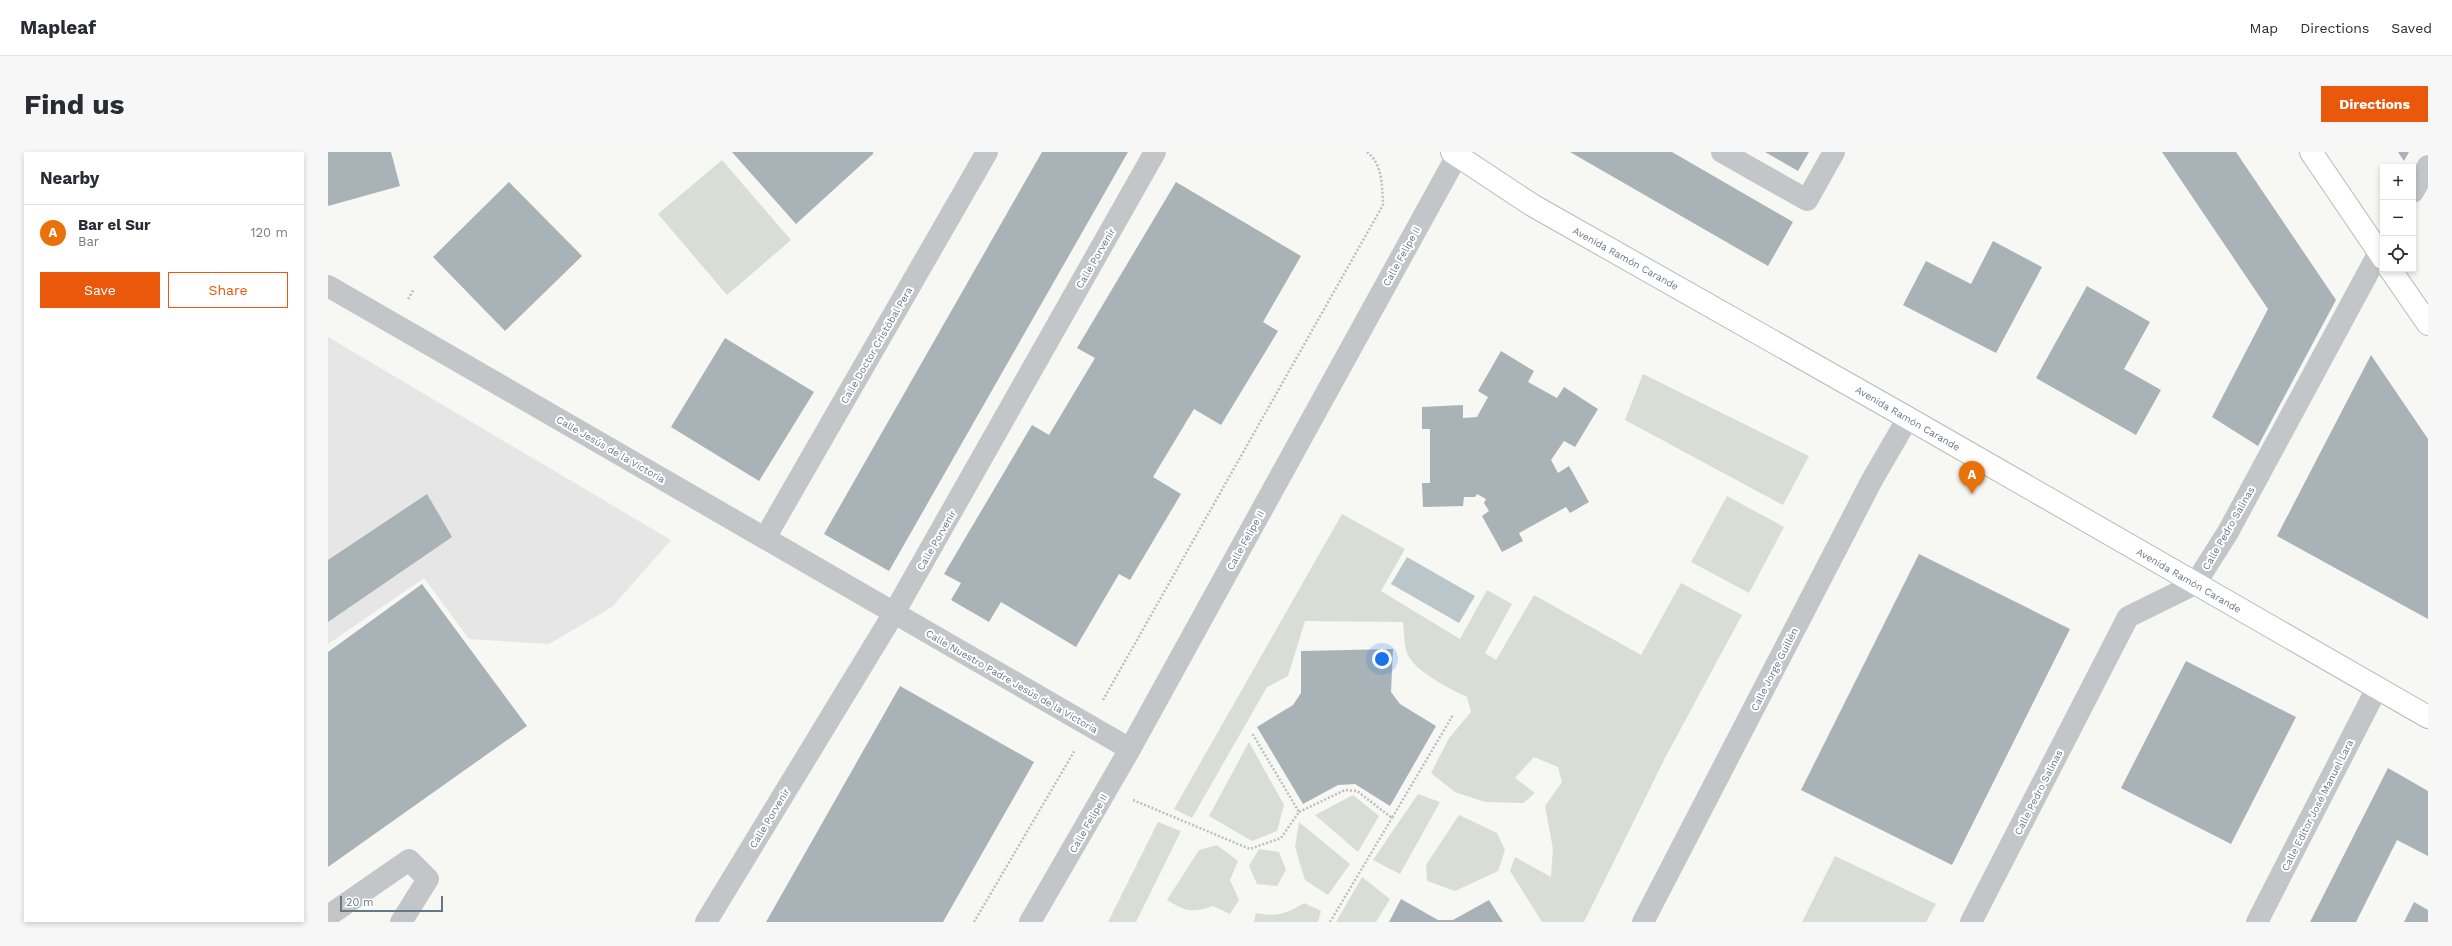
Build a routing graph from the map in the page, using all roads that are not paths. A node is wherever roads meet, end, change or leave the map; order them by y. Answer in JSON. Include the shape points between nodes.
{"nodes":[{"id":1,"x":987,"y":152,"type":"edge"},
{"id":2,"x":1155,"y":152,"type":"edge"},
{"id":3,"x":1723,"y":152,"type":"edge"},
{"id":4,"x":1834,"y":152,"type":"edge"},
{"id":5,"x":2311,"y":152,"type":"edge"},
{"id":6,"x":1456,"y":153,"type":"edge"},
{"id":7,"x":2428,"y":166,"type":"edge"},
{"id":8,"x":2416,"y":187,"type":"edge"},
{"id":9,"x":2380,"y":250,"type":"edge"},
{"id":10,"x":2380,"y":263,"type":"edge"},
{"id":11,"x":2394,"y":272,"type":"edge"},
{"id":12,"x":328,"y":286,"type":"edge"},
{"id":13,"x":2428,"y":324,"type":"edge"},
{"id":14,"x":1908,"y":418,"type":"junction"},
{"id":15,"x":765,"y":538,"type":"junction"},
{"id":16,"x":2195,"y":584,"type":"junction"},
{"id":17,"x":894,"y":613,"type":"junction"},
{"id":18,"x":2377,"y":688,"type":"junction"},
{"id":19,"x":2428,"y":717,"type":"edge"},
{"id":20,"x":1130,"y":749,"type":"junction"},
{"id":21,"x":328,"y":916,"type":"edge"},
{"id":22,"x":401,"y":922,"type":"edge"},
{"id":23,"x":706,"y":922,"type":"edge"},
{"id":24,"x":1030,"y":922,"type":"edge"},
{"id":25,"x":1643,"y":922,"type":"edge"},
{"id":26,"x":1971,"y":922,"type":"edge"},
{"id":27,"x":2257,"y":922,"type":"edge"}],
"edges":[{"from":1,"to":15,"type":"street","name":"Calle Doctor Cristóbal Pera"},
{"from":2,"to":17,"type":"street","name":"Calle Porvenir"},
{"from":3,"to":4,"type":"street","via":[[1807,200]]},
{"from":5,"to":9,"type":"main road"},
{"from":6,"to":14,"type":"main road","name":"Avenida Ramón Carande","via":[[1532,205]]},
{"from":6,"to":20,"type":"street","name":"Calle Felipe II"},
{"from":7,"to":8,"type":"street"},
{"from":10,"to":16,"type":"street","name":"Calle Pedro Salinas","via":[[2228,532]]},
{"from":11,"to":13,"type":"main road"},
{"from":12,"to":15,"type":"street","name":"Calle Jesús de la Victoria"},
{"from":14,"to":16,"type":"main road","name":"Avenida Ramón Carande"},
{"from":14,"to":25,"type":"street","name":"Calle Jorge Guillén","via":[[1872,480]]},
{"from":15,"to":17,"type":"street","name":"Calle Jesús de la Victoria"},
{"from":16,"to":18,"type":"main road","name":"Avenida Ramón Carande"},
{"from":16,"to":26,"type":"street","name":"Calle Pedro Salinas","via":[[2128,617]]},
{"from":17,"to":20,"type":"street","name":"Calle Nuestro Padre Jesús de la Victoria"},
{"from":17,"to":23,"type":"street","name":"Calle Porvenir"},
{"from":18,"to":19,"type":"main road","name":"Avenida Ramón Carande"},
{"from":18,"to":27,"type":"street","name":"Calle Editor José Manuel Lara"},
{"from":20,"to":24,"type":"street","name":"Calle Felipe II"},
{"from":21,"to":22,"type":"street","via":[[409,860],[428,879]]}]}
